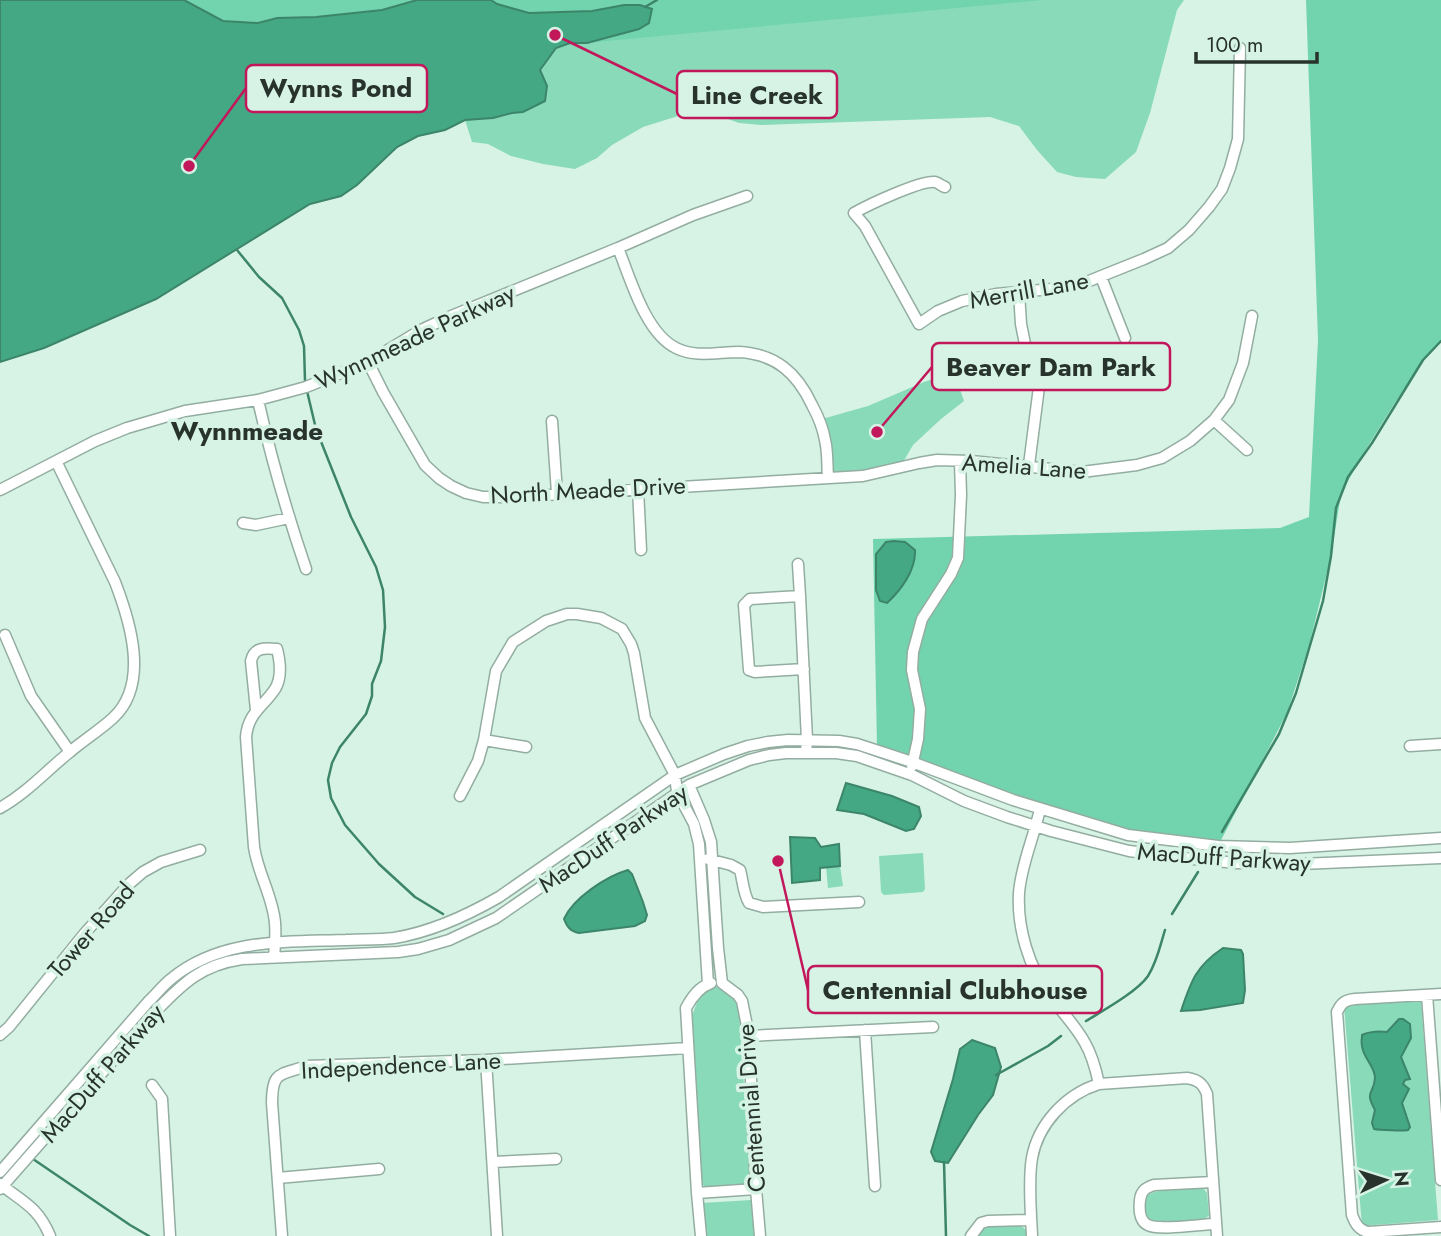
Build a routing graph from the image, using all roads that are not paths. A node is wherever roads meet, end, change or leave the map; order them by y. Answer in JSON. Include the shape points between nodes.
{"nodes":[{"id":1,"x":1240,"y":48,"type":"dead end"},
{"id":2,"x":945,"y":187,"type":"dead end"},
{"id":3,"x":747,"y":196,"type":"dead end"},
{"id":4,"x":618,"y":248,"type":"junction"},
{"id":5,"x":1101,"y":277,"type":"junction"},
{"id":6,"x":1019,"y":293,"type":"junction"},
{"id":7,"x":1252,"y":316,"type":"dead end"},
{"id":8,"x":1125,"y":338,"type":"dead end"},
{"id":9,"x":368,"y":362,"type":"junction"},
{"id":10,"x":258,"y":400,"type":"junction"},
{"id":11,"x":1214,"y":420,"type":"junction"},
{"id":12,"x":552,"y":421,"type":"dead end"},
{"id":13,"x":1247,"y":450,"type":"dead end"},
{"id":14,"x":56,"y":461,"type":"junction"},
{"id":15,"x":960,"y":461,"type":"junction"},
{"id":16,"x":1029,"y":465,"type":"junction"},
{"id":17,"x":877,"y":473,"type":"joint"},
{"id":18,"x":828,"y":477,"type":"junction"},
{"id":19,"x":638,"y":489,"type":"junction"},
{"id":20,"x":0,"y":490,"type":"edge"},
{"id":21,"x":557,"y":494,"type":"junction"},
{"id":22,"x":289,"y":518,"type":"junction"},
{"id":23,"x":243,"y":523,"type":"dead end"},
{"id":24,"x":641,"y":550,"type":"dead end"},
{"id":25,"x":798,"y":564,"type":"dead end"},
{"id":26,"x":306,"y":569,"type":"dead end"},
{"id":27,"x":800,"y":596,"type":"junction"},
{"id":28,"x":5,"y":635,"type":"dead end"},
{"id":29,"x":804,"y":669,"type":"junction"},
{"id":30,"x":256,"y":710,"type":"junction"},
{"id":31,"x":484,"y":740,"type":"junction"},
{"id":32,"x":807,"y":740,"type":"junction"},
{"id":33,"x":1441,"y":744,"type":"edge"},
{"id":34,"x":1410,"y":746,"type":"dead end"},
{"id":35,"x":526,"y":747,"type":"dead end"},
{"id":36,"x":70,"y":752,"type":"junction"},
{"id":37,"x":806,"y":754,"type":"junction"},
{"id":38,"x":912,"y":762,"type":"junction"},
{"id":39,"x":675,"y":775,"type":"junction"},
{"id":40,"x":912,"y":775,"type":"junction"},
{"id":41,"x":689,"y":785,"type":"junction"},
{"id":42,"x":677,"y":792,"type":"junction"},
{"id":43,"x":460,"y":796,"type":"dead end"},
{"id":44,"x":0,"y":808,"type":"edge"},
{"id":45,"x":1040,"y":809,"type":"junction"},
{"id":46,"x":1036,"y":826,"type":"junction"},
{"id":47,"x":1441,"y":838,"type":"edge"},
{"id":48,"x":200,"y":850,"type":"dead end"},
{"id":49,"x":1441,"y":858,"type":"edge"},
{"id":50,"x":706,"y":859,"type":"junction"},
{"id":51,"x":859,"y":902,"type":"dead end"},
{"id":52,"x":275,"y":942,"type":"junction"},
{"id":53,"x":274,"y":957,"type":"junction"},
{"id":54,"x":722,"y":983,"type":"junction"},
{"id":55,"x":708,"y":984,"type":"junction"},
{"id":56,"x":1441,"y":994,"type":"edge"},
{"id":57,"x":1427,"y":995,"type":"junction"},
{"id":58,"x":933,"y":1027,"type":"dead end"},
{"id":59,"x":865,"y":1030,"type":"junction"},
{"id":60,"x":0,"y":1035,"type":"edge"},
{"id":61,"x":749,"y":1036,"type":"junction"},
{"id":62,"x":688,"y":1048,"type":"junction"},
{"id":63,"x":486,"y":1060,"type":"junction"},
{"id":64,"x":1099,"y":1084,"type":"junction"},
{"id":65,"x":152,"y":1085,"type":"dead end"},
{"id":66,"x":556,"y":1159,"type":"dead end"},
{"id":67,"x":493,"y":1161,"type":"junction"},
{"id":68,"x":379,"y":1170,"type":"dead end"},
{"id":69,"x":0,"y":1172,"type":"edge"},
{"id":70,"x":278,"y":1178,"type":"junction"},
{"id":71,"x":1441,"y":1180,"type":"edge"},
{"id":72,"x":1213,"y":1182,"type":"junction"},
{"id":73,"x":1,"y":1186,"type":"edge"},
{"id":74,"x":875,"y":1186,"type":"dead end"},
{"id":75,"x":756,"y":1189,"type":"junction"},
{"id":76,"x":697,"y":1193,"type":"junction"},
{"id":77,"x":1031,"y":1220,"type":"junction"},
{"id":78,"x":1216,"y":1223,"type":"junction"},
{"id":79,"x":1441,"y":1227,"type":"edge"},
{"id":80,"x":50,"y":1236,"type":"edge"},
{"id":81,"x":170,"y":1236,"type":"edge"},
{"id":82,"x":282,"y":1236,"type":"edge"},
{"id":83,"x":497,"y":1236,"type":"edge"},
{"id":84,"x":701,"y":1236,"type":"edge"},
{"id":85,"x":760,"y":1236,"type":"edge"},
{"id":86,"x":971,"y":1236,"type":"edge"},
{"id":87,"x":1032,"y":1236,"type":"edge"},
{"id":88,"x":1217,"y":1236,"type":"edge"}],
"edges":[{"from":1,"to":5,"type":"street","name":"Merrill Lane","via":[[1238,139],[1222,189],[1168,248]]},
{"from":2,"to":6,"type":"street","name":"Merrill Lane","via":[[935,182],[924,184],[854,213],[919,324],[962,301]]},
{"from":3,"to":4,"type":"street","name":"Wynnmeade Parkway"},
{"from":4,"to":9,"type":"street","name":"Wynnmeade Parkway","via":[[449,317]]},
{"from":4,"to":18,"type":"street","via":[[643,310],[663,339],[676,348],[701,354],[740,352],[766,358],[802,384],[825,437]]},
{"from":5,"to":6,"type":"street","name":"Merrill Lane","via":[[1074,287]]},
{"from":5,"to":8,"type":"street"},
{"from":6,"to":16,"type":"street","via":[[1025,344],[1039,387]]},
{"from":7,"to":11,"type":"street","name":"Amelia Lane","via":[[1243,363]]},
{"from":9,"to":10,"type":"street","name":"Wynnmeade Parkway"},
{"from":9,"to":21,"type":"street","name":"North Meade Drive","via":[[425,465],[450,486],[483,497]]},
{"from":10,"to":14,"type":"street","name":"Wynnmeade Parkway","via":[[161,417]]},
{"from":10,"to":22,"type":"street"},
{"from":11,"to":13,"type":"street"},
{"from":11,"to":16,"type":"street","name":"Amelia Lane","via":[[1162,458],[1137,465],[1082,472]]},
{"from":12,"to":21,"type":"street"},
{"from":14,"to":20,"type":"street","name":"Wynnmeade Parkway"},
{"from":14,"to":36,"type":"street","via":[[115,582],[133,644],[130,690],[122,708]]},
{"from":15,"to":16,"type":"street","name":"Amelia Lane"},
{"from":15,"to":17,"type":"street","name":"Amelia Lane","via":[[937,460]]},
{"from":15,"to":38,"type":"street","via":[[958,558],[922,619],[913,653],[920,709]]},
{"from":17,"to":18,"type":"street","name":"North Meade Drive"},
{"from":18,"to":19,"type":"street","name":"North Meade Drive"},
{"from":19,"to":21,"type":"street","name":"North Meade Drive"},
{"from":19,"to":24,"type":"street"},
{"from":22,"to":23,"type":"street"},
{"from":22,"to":26,"type":"street"},
{"from":25,"to":27,"type":"street"},
{"from":27,"to":29,"type":"street"},
{"from":27,"to":29,"type":"street","via":[[750,599],[744,605],[749,670]]},
{"from":28,"to":36,"type":"street","via":[[31,696]]},
{"from":29,"to":32,"type":"street"},
{"from":30,"to":30,"type":"street","via":[[276,688],[280,676],[277,649],[263,648],[253,655]]},
{"from":30,"to":52,"type":"street","via":[[246,737],[254,847],[275,922]]},
{"from":31,"to":35,"type":"street"},
{"from":31,"to":39,"type":"street","via":[[496,671],[513,642],[555,617],[601,618],[622,629],[631,644],[645,718]]},
{"from":31,"to":43,"type":"street"},
{"from":32,"to":37,"type":"street"},
{"from":32,"to":38,"type":"street","name":"MacDuff Parkway","via":[[857,744]]},
{"from":32,"to":39,"type":"street","name":"MacDuff Parkway","via":[[748,746]]},
{"from":33,"to":34,"type":"street"},
{"from":36,"to":44,"type":"street"},
{"from":37,"to":40,"type":"street","name":"MacDuff Parkway","via":[[857,756]]},
{"from":37,"to":41,"type":"street","name":"MacDuff Parkway","via":[[749,760]]},
{"from":38,"to":40,"type":"street"},
{"from":38,"to":45,"type":"street","name":"MacDuff Parkway"},
{"from":39,"to":41,"type":"street"},
{"from":39,"to":42,"type":"street"},
{"from":39,"to":52,"type":"street","name":"MacDuff Parkway","via":[[499,897],[443,926],[391,938]]},
{"from":40,"to":46,"type":"street","name":"MacDuff Parkway","via":[[964,801]]},
{"from":41,"to":42,"type":"street","name":"MacDuff Parkway"},
{"from":41,"to":50,"type":"street","via":[[711,842]]},
{"from":42,"to":50,"type":"street"},
{"from":42,"to":53,"type":"street","name":"MacDuff Parkway","via":[[496,918],[449,940],[398,952]]},
{"from":45,"to":46,"type":"street"},
{"from":45,"to":47,"type":"street","name":"MacDuff Parkway","via":[[1128,835],[1217,846],[1290,848]]},
{"from":46,"to":49,"type":"street","name":"MacDuff Parkway","via":[[1129,851],[1224,862]]},
{"from":46,"to":64,"type":"street","via":[[1019,893],[1025,941],[1046,992],[1086,1043]]},
{"from":48,"to":60,"type":"street","name":"Tower Road","via":[[161,862],[129,884]]},
{"from":50,"to":51,"type":"street","via":[[740,870],[744,895],[749,903],[763,907]]},
{"from":50,"to":54,"type":"street"},
{"from":50,"to":55,"type":"street"},
{"from":52,"to":53,"type":"street"},
{"from":52,"to":69,"type":"street","name":"MacDuff Parkway","via":[[223,951],[170,979]]},
{"from":53,"to":73,"type":"street","name":"MacDuff Parkway","via":[[228,961],[178,987]]},
{"from":54,"to":55,"type":"street"},
{"from":54,"to":61,"type":"street","name":"Centennial Drive","via":[[742,1001]]},
{"from":55,"to":62,"type":"street","via":[[686,1008]]},
{"from":56,"to":57,"type":"street"},
{"from":57,"to":71,"type":"street"},
{"from":57,"to":79,"type":"street","via":[[1346,1000],[1337,1012],[1354,1222],[1364,1232]]},
{"from":58,"to":59,"type":"street"},
{"from":59,"to":61,"type":"street"},
{"from":59,"to":74,"type":"street"},
{"from":61,"to":75,"type":"street","name":"Centennial Drive"},
{"from":62,"to":63,"type":"street","name":"Independence Lane"},
{"from":62,"to":76,"type":"street"},
{"from":63,"to":67,"type":"street"},
{"from":63,"to":70,"type":"street","name":"Independence Lane","via":[[306,1066],[281,1073],[272,1088]]},
{"from":64,"to":72,"type":"street","via":[[1187,1078],[1203,1084]]},
{"from":64,"to":77,"type":"street","via":[[1071,1098],[1042,1131],[1032,1156]]},
{"from":65,"to":81,"type":"street","via":[[162,1098]]},
{"from":66,"to":67,"type":"street"},
{"from":67,"to":83,"type":"street"},
{"from":68,"to":70,"type":"street"},
{"from":70,"to":82,"type":"street","name":"Independence Lane"},
{"from":72,"to":78,"type":"street"},
{"from":72,"to":78,"type":"street","via":[[1145,1188],[1139,1208],[1141,1219],[1158,1228]]},
{"from":73,"to":80,"type":"street","via":[[36,1212]]},
{"from":75,"to":76,"type":"street"},
{"from":75,"to":85,"type":"street","name":"Centennial Drive"},
{"from":76,"to":84,"type":"street"},
{"from":77,"to":86,"type":"street","via":[[988,1221]]},
{"from":77,"to":87,"type":"street"},
{"from":78,"to":88,"type":"street"}]}
